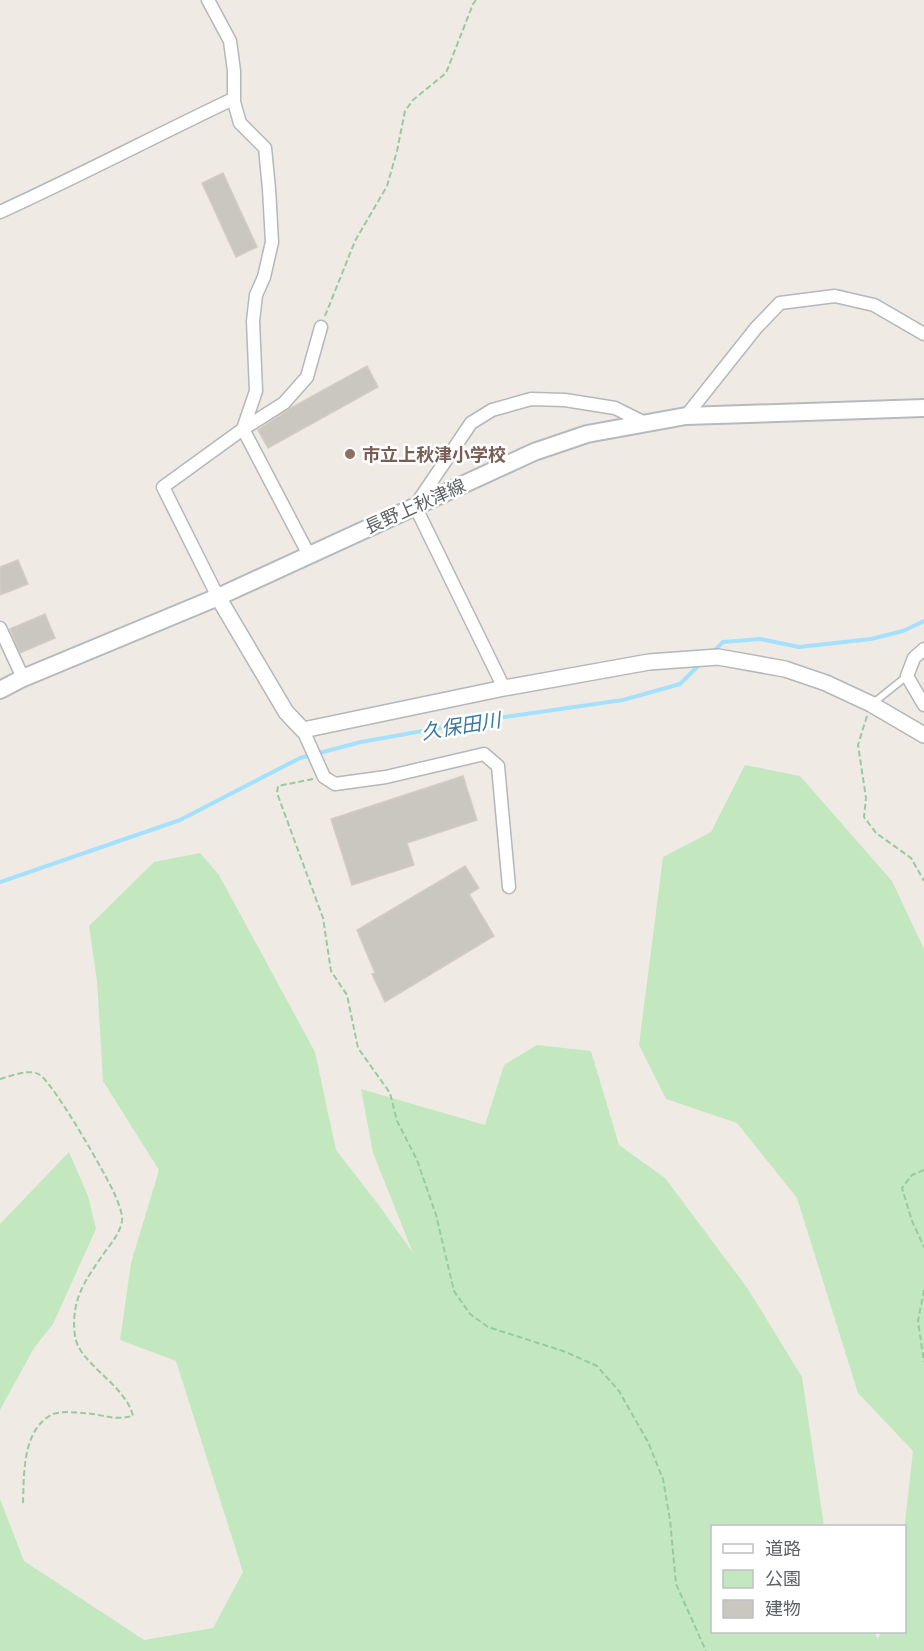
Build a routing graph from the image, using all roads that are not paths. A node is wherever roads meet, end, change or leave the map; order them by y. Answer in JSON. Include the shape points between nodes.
{"nodes":[{"id":1,"x":208,"y":0,"type":"edge"},
{"id":2,"x":233,"y":99,"type":"junction"},
{"id":3,"x":0,"y":212,"type":"edge"},
{"id":4,"x":321,"y":327,"type":"road end"},
{"id":5,"x":924,"y":334,"type":"edge"},
{"id":6,"x":924,"y":408,"type":"edge"},
{"id":7,"x":686,"y":416,"type":"junction"},
{"id":8,"x":643,"y":422,"type":"junction"},
{"id":9,"x":243,"y":429,"type":"junction"},
{"id":10,"x":415,"y":506,"type":"junction"},
{"id":11,"x":309,"y":555,"type":"junction"},
{"id":12,"x":218,"y":597,"type":"junction"},
{"id":13,"x":0,"y":628,"type":"edge"},
{"id":14,"x":924,"y":649,"type":"edge"},
{"id":15,"x":907,"y":676,"type":"junction"},
{"id":16,"x":23,"y":678,"type":"junction"},
{"id":17,"x":504,"y":688,"type":"junction"},
{"id":18,"x":0,"y":690,"type":"edge"},
{"id":19,"x":871,"y":704,"type":"junction"},
{"id":20,"x":924,"y":705,"type":"edge"},
{"id":21,"x":303,"y":730,"type":"junction"},
{"id":22,"x":924,"y":735,"type":"edge"},
{"id":23,"x":509,"y":888,"type":"dead end"}],
"edges":[{"from":1,"to":2,"type":"street","via":[[230,41]]},
{"from":2,"to":3,"type":"street"},
{"from":2,"to":9,"type":"street","via":[[240,123],[265,148],[272,242],[256,295],[256,391]]},
{"from":4,"to":9,"type":"street","via":[[307,377],[284,403]]},
{"from":5,"to":7,"type":"street","via":[[874,306],[835,296],[780,303]]},
{"from":6,"to":7,"type":"main road","name":"長野上秋津線"},
{"from":7,"to":8,"type":"main road","name":"長野上秋津線"},
{"from":8,"to":10,"type":"main road","name":"長野上秋津線","via":[[587,434],[534,452]]},
{"from":8,"to":10,"type":"street","via":[[615,408],[565,400],[531,399],[492,410],[471,423]]},
{"from":9,"to":11,"type":"street"},
{"from":9,"to":12,"type":"street","via":[[163,487]]},
{"from":10,"to":11,"type":"main road","name":"長野上秋津線"},
{"from":10,"to":17,"type":"street"},
{"from":11,"to":12,"type":"main road","name":"長野上秋津線"},
{"from":12,"to":16,"type":"main road","name":"長野上秋津線"},
{"from":12,"to":21,"type":"street","via":[[286,712]]},
{"from":13,"to":16,"type":"street"},
{"from":14,"to":15,"type":"street","via":[[914,658]]},
{"from":15,"to":19,"type":"lane"},
{"from":15,"to":20,"type":"street"},
{"from":16,"to":18,"type":"main road","name":"長野上秋津線"},
{"from":17,"to":19,"type":"street","via":[[649,662],[718,657],[785,669]]},
{"from":17,"to":21,"type":"street"},
{"from":19,"to":22,"type":"street"},
{"from":21,"to":23,"type":"street","via":[[324,777],[335,784],[386,777],[484,754],[498,766]]}]}
